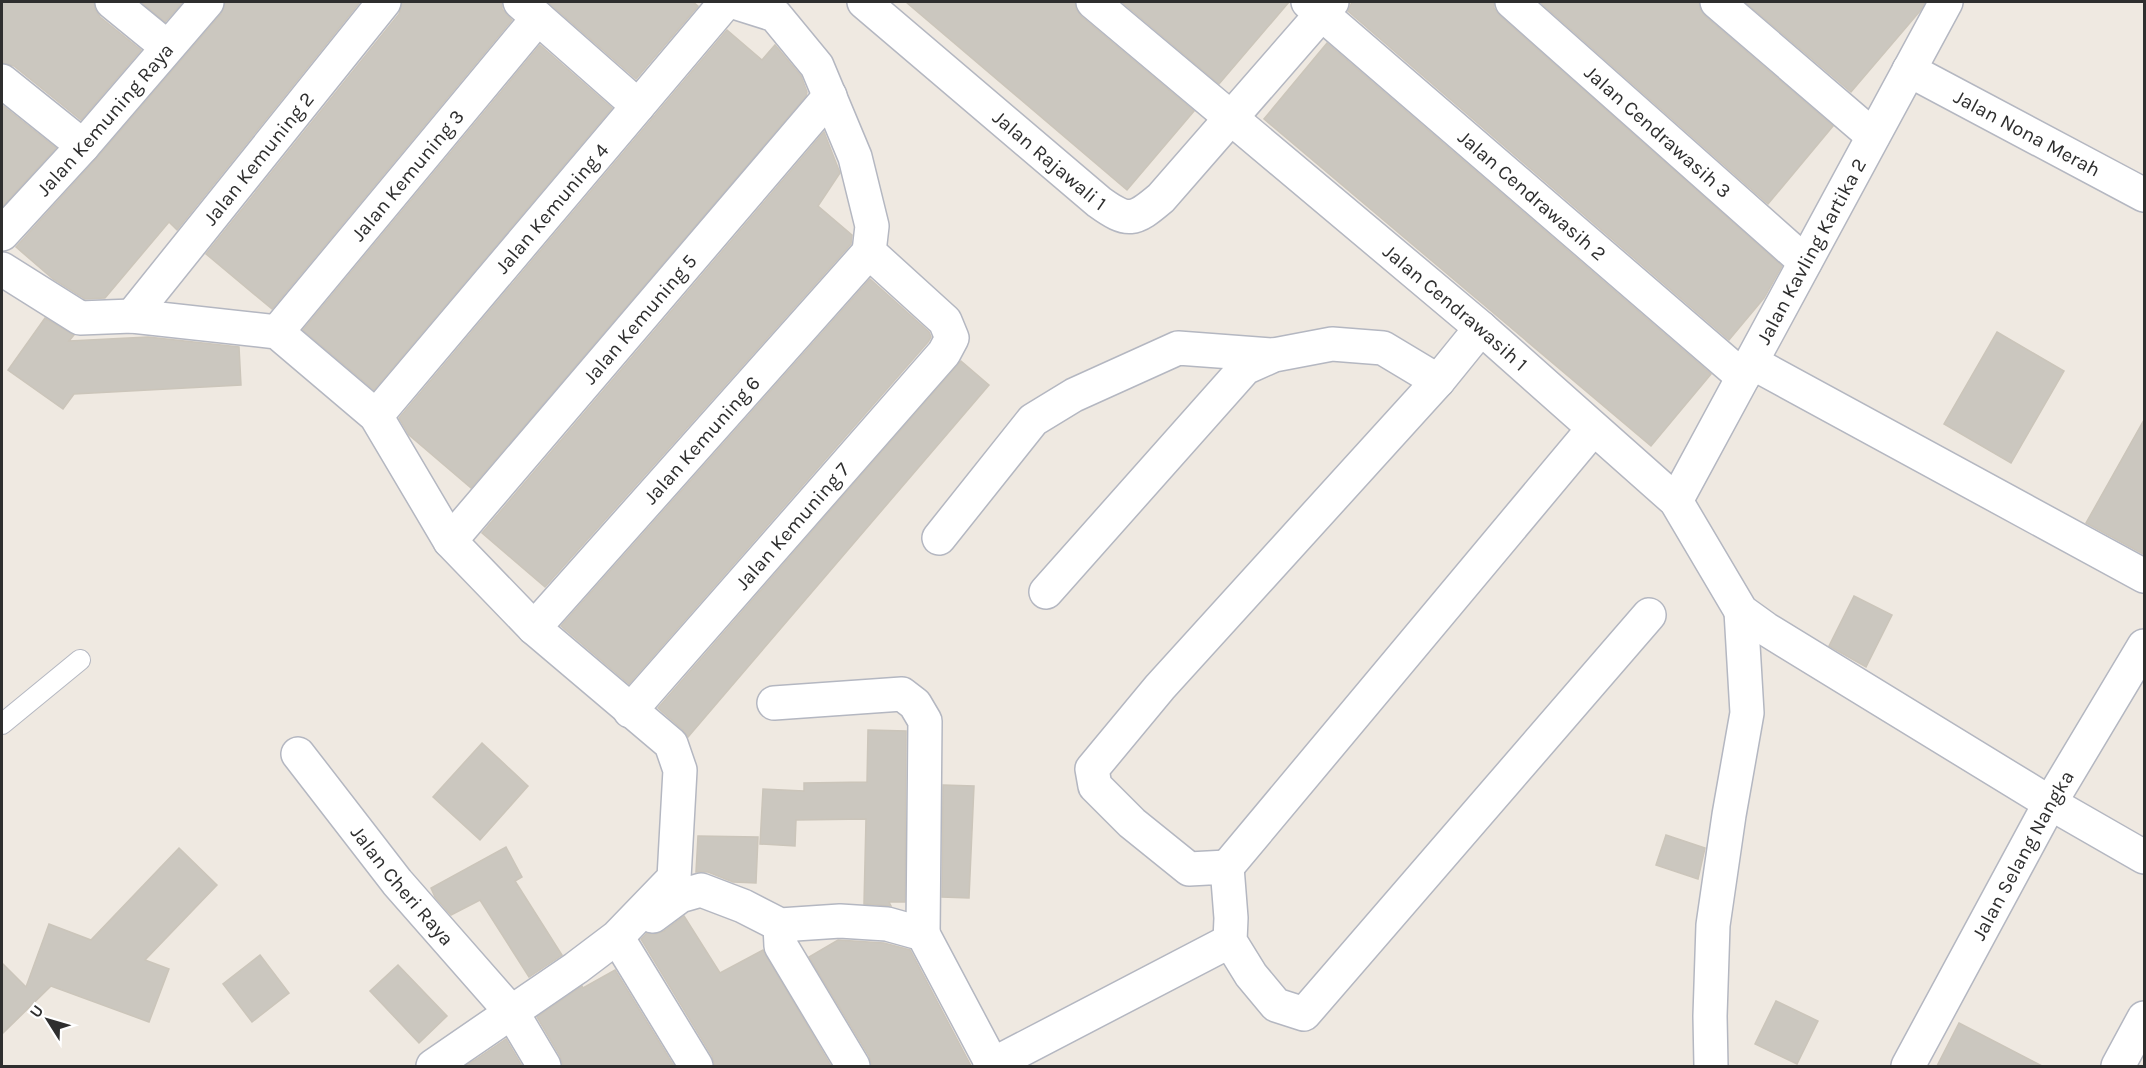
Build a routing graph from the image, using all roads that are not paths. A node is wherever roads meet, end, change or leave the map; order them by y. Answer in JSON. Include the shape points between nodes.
{"nodes":[{"id":1,"x":112,"y":2,"type":"edge"},
{"id":2,"x":207,"y":2,"type":"edge"},
{"id":3,"x":384,"y":2,"type":"edge"},
{"id":4,"x":726,"y":2,"type":"edge"},
{"id":5,"x":734,"y":2,"type":"edge"},
{"id":6,"x":864,"y":2,"type":"edge"},
{"id":7,"x":1093,"y":2,"type":"edge"},
{"id":8,"x":1512,"y":2,"type":"edge"},
{"id":9,"x":1717,"y":2,"type":"edge"},
{"id":10,"x":1320,"y":5,"type":"edge"},
{"id":11,"x":1935,"y":7,"type":"edge"},
{"id":12,"x":781,"y":8,"type":"edge"},
{"id":13,"x":529,"y":10,"type":"edge"},
{"id":14,"x":167,"y":47,"type":"junction"},
{"id":15,"x":1909,"y":70,"type":"junction"},
{"id":16,"x":2,"y":81,"type":"edge"},
{"id":17,"x":830,"y":96,"type":"junction"},
{"id":18,"x":638,"y":106,"type":"junction"},
{"id":19,"x":1231,"y":117,"type":"junction"},
{"id":20,"x":1874,"y":136,"type":"junction"},
{"id":21,"x":82,"y":147,"type":"junction"},
{"id":22,"x":2145,"y":195,"type":"edge"},
{"id":23,"x":2,"y":234,"type":"edge"},
{"id":24,"x":869,"y":252,"type":"junction"},
{"id":25,"x":1805,"y":262,"type":"junction"},
{"id":26,"x":2,"y":269,"type":"edge"},
{"id":27,"x":132,"y":316,"type":"junction"},
{"id":28,"x":1481,"y":328,"type":"junction"},
{"id":29,"x":277,"y":332,"type":"junction"},
{"id":30,"x":1274,"y":355,"type":"junction"},
{"id":31,"x":1747,"y":369,"type":"junction"},
{"id":32,"x":1438,"y":381,"type":"junction"},
{"id":33,"x":376,"y":416,"type":"junction"},
{"id":34,"x":1593,"y":429,"type":"junction"},
{"id":35,"x":1676,"y":501,"type":"junction"},
{"id":36,"x":939,"y":538,"type":"dead end"},
{"id":37,"x":450,"y":542,"type":"junction"},
{"id":38,"x":2145,"y":576,"type":"edge"},
{"id":39,"x":1046,"y":592,"type":"dead end"},
{"id":40,"x":1742,"y":611,"type":"junction"},
{"id":41,"x":1649,"y":615,"type":"dead end"},
{"id":42,"x":534,"y":628,"type":"junction"},
{"id":43,"x":2145,"y":646,"type":"edge"},
{"id":44,"x":80,"y":660,"type":"dead end"},
{"id":45,"x":774,"y":703,"type":"dead end"},
{"id":46,"x":630,"y":711,"type":"junction"},
{"id":47,"x":2,"y":724,"type":"edge"},
{"id":48,"x":298,"y":754,"type":"dead end"},
{"id":49,"x":2050,"y":803,"type":"junction"},
{"id":50,"x":2145,"y":857,"type":"edge"},
{"id":51,"x":1227,"y":867,"type":"junction"},
{"id":52,"x":687,"y":884,"type":"junction"},
{"id":53,"x":780,"y":925,"type":"junction"},
{"id":54,"x":923,"y":934,"type":"junction"},
{"id":55,"x":1230,"y":941,"type":"junction"},
{"id":56,"x":622,"y":945,"type":"junction"},
{"id":57,"x":516,"y":1018,"type":"junction"},
{"id":58,"x":2145,"y":1018,"type":"edge"},
{"id":59,"x":433,"y":1066,"type":"edge"},
{"id":60,"x":459,"y":1066,"type":"edge"},
{"id":61,"x":544,"y":1066,"type":"edge"},
{"id":62,"x":696,"y":1066,"type":"edge"},
{"id":63,"x":853,"y":1066,"type":"edge"},
{"id":64,"x":991,"y":1066,"type":"edge"},
{"id":65,"x":1711,"y":1066,"type":"edge"},
{"id":66,"x":1908,"y":1066,"type":"edge"},
{"id":67,"x":2118,"y":1066,"type":"edge"}],
"edges":[{"from":1,"to":14,"type":"street"},
{"from":2,"to":14,"type":"street","name":"Jalan Kemuning Raya"},
{"from":3,"to":27,"type":"street","name":"Jalan Kemuning 2"},
{"from":4,"to":18,"type":"street","name":"Jalan Kemuning 4"},
{"from":5,"to":12,"type":"street"},
{"from":6,"to":19,"type":"street","name":"Jalan Rajawali 1","via":[[1118,215],[1134,217],[1161,198]]},
{"from":7,"to":19,"type":"street","name":"Jalan Cendrawasih 1"},
{"from":8,"to":25,"type":"street","name":"Jalan Cendrawasih 3"},
{"from":9,"to":20,"type":"street"},
{"from":10,"to":19,"type":"street","name":"Jalan Rajawali 1"},
{"from":10,"to":31,"type":"street","name":"Jalan Cendrawasih 2"},
{"from":11,"to":15,"type":"street","name":"Jalan Kavling Kartika 2"},
{"from":12,"to":17,"type":"street","via":[[817,66]]},
{"from":13,"to":18,"type":"street"},
{"from":13,"to":29,"type":"street","name":"Jalan Kemuning 3"},
{"from":14,"to":21,"type":"street","name":"Jalan Kemuning Raya"},
{"from":15,"to":20,"type":"street","name":"Jalan Kavling Kartika 2"},
{"from":15,"to":22,"type":"street","name":"Jalan Nona Merah"},
{"from":16,"to":21,"type":"street"},
{"from":17,"to":24,"type":"street","via":[[855,157],[872,226]]},
{"from":17,"to":37,"type":"street","name":"Jalan Kemuning 5"},
{"from":18,"to":33,"type":"street","name":"Jalan Kemuning 4"},
{"from":19,"to":28,"type":"street","name":"Jalan Cendrawasih 1"},
{"from":20,"to":25,"type":"street","name":"Jalan Kavling Kartika 2"},
{"from":21,"to":23,"type":"street","name":"Jalan Kemuning Raya"},
{"from":24,"to":42,"type":"street","name":"Jalan Kemuning 6"},
{"from":24,"to":46,"type":"street","name":"Jalan Kemuning 7","via":[[945,321],[952,338],[944,353]]},
{"from":25,"to":31,"type":"street","name":"Jalan Kavling Kartika 2"},
{"from":26,"to":27,"type":"street","via":[[80,318]]},
{"from":27,"to":29,"type":"street"},
{"from":28,"to":32,"type":"street"},
{"from":28,"to":34,"type":"street","name":"Jalan Cendrawasih 1"},
{"from":29,"to":33,"type":"street"},
{"from":30,"to":32,"type":"street","via":[[1332,344],[1383,348]]},
{"from":30,"to":36,"type":"street","via":[[1178,348],[1074,395],[1033,420]]},
{"from":30,"to":39,"type":"street","via":[[1245,368]]},
{"from":31,"to":35,"type":"street","name":"Jalan Kavling Kartika 2"},
{"from":31,"to":38,"type":"street","name":"Jalan Cendrawasih 2"},
{"from":32,"to":51,"type":"street","via":[[1160,687],[1092,769],[1095,786],[1132,824],[1189,869]]},
{"from":33,"to":37,"type":"street"},
{"from":34,"to":35,"type":"street","name":"Jalan Cendrawasih 1"},
{"from":34,"to":51,"type":"street"},
{"from":35,"to":40,"type":"street","name":"Jalan Cendrawasih 1"},
{"from":37,"to":42,"type":"street"},
{"from":40,"to":49,"type":"street","via":[[1776,636]]},
{"from":40,"to":65,"type":"street","via":[[1747,713],[1713,925]]},
{"from":41,"to":55,"type":"street","via":[[1304,1014],[1276,1005]]},
{"from":42,"to":46,"type":"street"},
{"from":43,"to":49,"type":"street","name":"Jalan Selang Nangka"},
{"from":44,"to":47,"type":"lane"},
{"from":45,"to":54,"type":"street","via":[[902,694],[915,704],[925,721]]},
{"from":46,"to":52,"type":"street","via":[[671,744],[680,770],[677,822]]},
{"from":48,"to":57,"type":"street","name":"Jalan Cheri Raya","via":[[397,882]]},
{"from":49,"to":50,"type":"street"},
{"from":49,"to":66,"type":"street","name":"Jalan Selang Nangka"},
{"from":51,"to":55,"type":"street"},
{"from":52,"to":53,"type":"street"},
{"from":52,"to":56,"type":"street","via":[[680,897],[641,925]]},
{"from":52,"to":57,"type":"street"},
{"from":53,"to":54,"type":"street","via":[[840,921],[887,924]]},
{"from":53,"to":63,"type":"street","via":[[781,946]]},
{"from":54,"to":64,"type":"street"},
{"from":55,"to":64,"type":"street"},
{"from":56,"to":57,"type":"street"},
{"from":56,"to":62,"type":"street"},
{"from":57,"to":59,"type":"street"},
{"from":57,"to":60,"type":"street"},
{"from":57,"to":61,"type":"street","name":"Jalan Cheri Raya"},
{"from":58,"to":67,"type":"street"}]}
